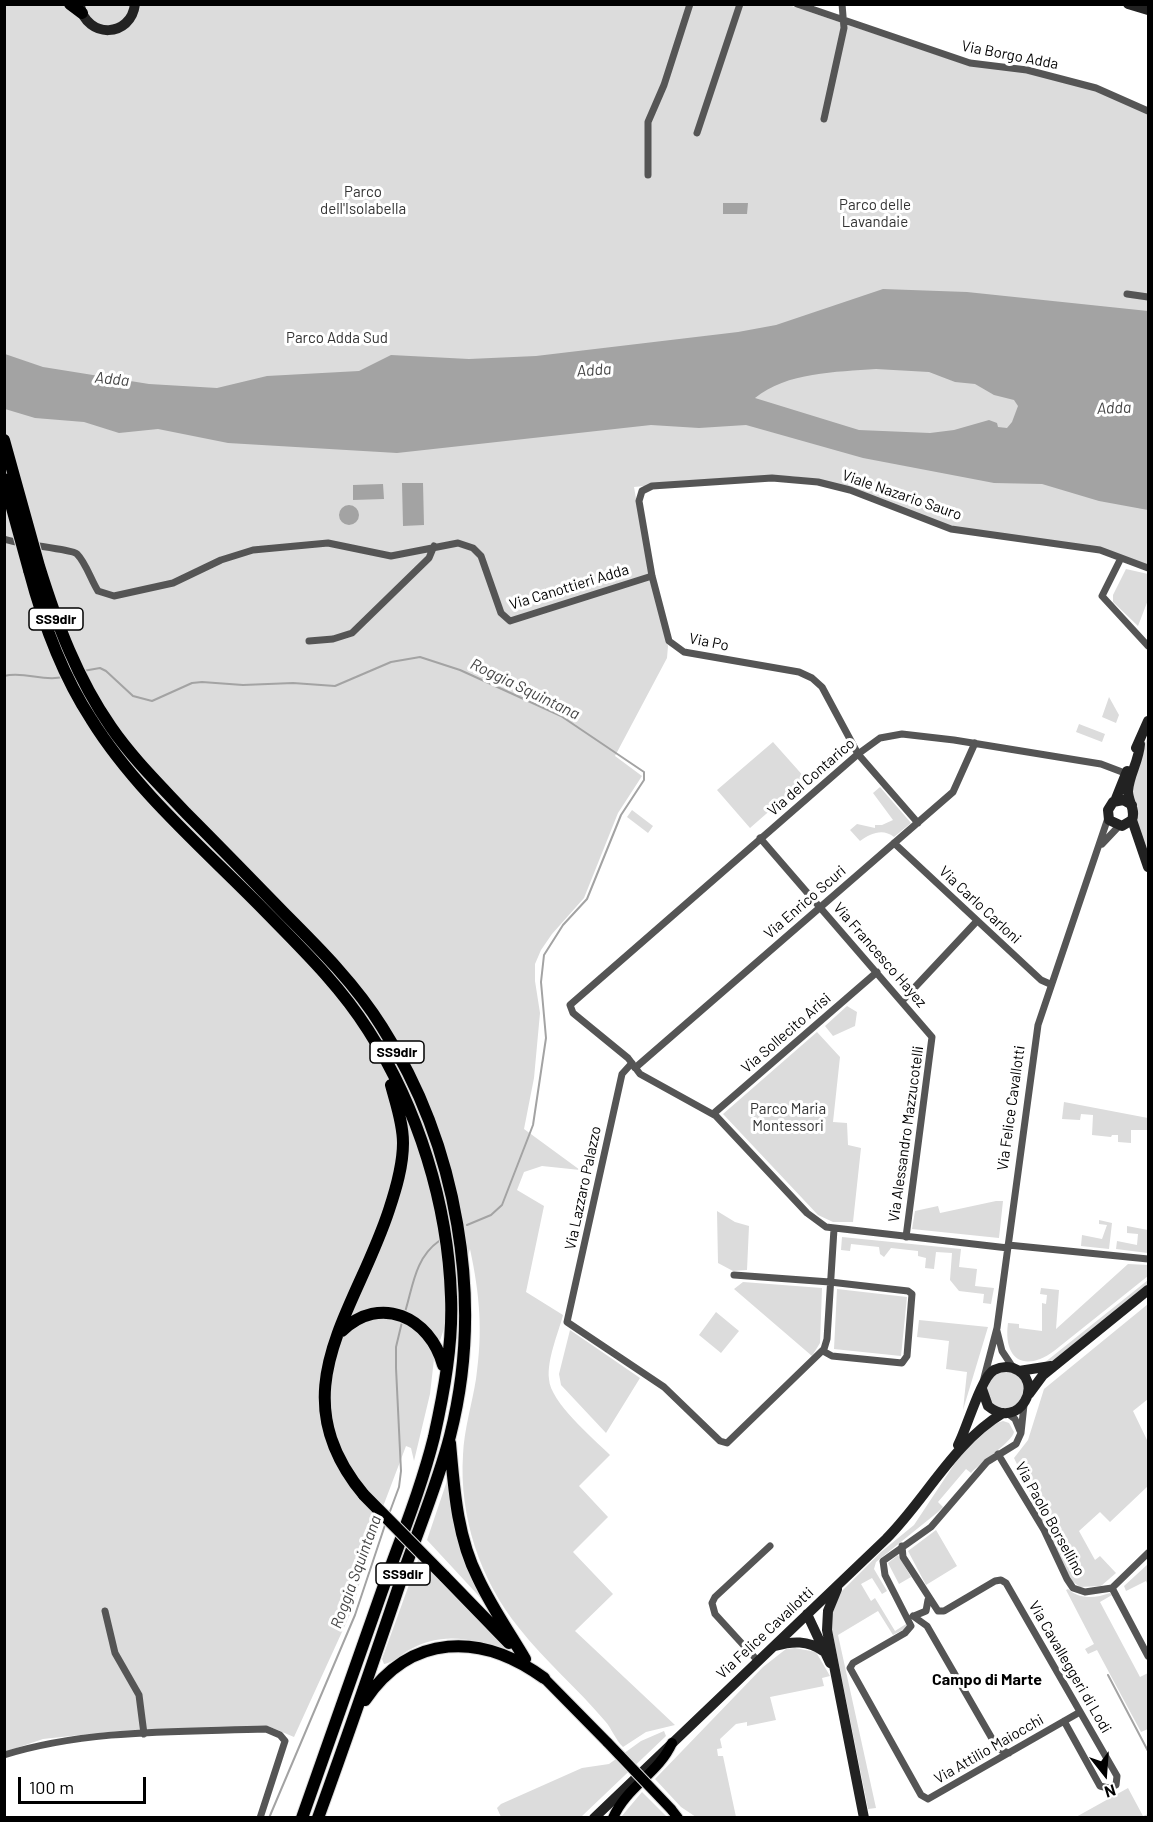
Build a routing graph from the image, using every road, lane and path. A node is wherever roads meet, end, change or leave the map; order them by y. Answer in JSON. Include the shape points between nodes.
{"nodes":[{"id":1,"x":70,"y":4,"type":"edge"},
{"id":2,"x":690,"y":4,"type":"edge"},
{"id":3,"x":740,"y":4,"type":"edge"},
{"id":4,"x":797,"y":4,"type":"edge"},
{"id":5,"x":842,"y":4,"type":"edge"},
{"id":6,"x":1128,"y":4,"type":"edge"},
{"id":7,"x":137,"y":5,"type":"edge"},
{"id":8,"x":81,"y":9,"type":"edge"},
{"id":9,"x":1149,"y":10,"type":"edge"},
{"id":10,"x":842,"y":20,"type":"junction"},
{"id":11,"x":1149,"y":111,"type":"edge"},
{"id":12,"x":824,"y":119,"type":"dead end"},
{"id":13,"x":697,"y":133,"type":"dead end"},
{"id":14,"x":648,"y":176,"type":"dead end"},
{"id":15,"x":1127,"y":294,"type":"dead end"},
{"id":16,"x":1149,"y":297,"type":"edge"},
{"id":17,"x":4,"y":440,"type":"edge"},
{"id":18,"x":4,"y":479,"type":"edge"},
{"id":19,"x":644,"y":489,"type":"joint"},
{"id":20,"x":4,"y":539,"type":"edge"},
{"id":21,"x":434,"y":546,"type":"junction"},
{"id":22,"x":1120,"y":560,"type":"junction"},
{"id":23,"x":34,"y":568,"type":"junction"},
{"id":24,"x":1149,"y":568,"type":"edge"},
{"id":25,"x":652,"y":576,"type":"junction"},
{"id":26,"x":309,"y":641,"type":"dead end"},
{"id":27,"x":1149,"y":646,"type":"edge"},
{"id":28,"x":1149,"y":721,"type":"edge"},
{"id":29,"x":975,"y":743,"type":"junction"},
{"id":30,"x":858,"y":754,"type":"junction"},
{"id":31,"x":129,"y":761,"type":"junction"},
{"id":32,"x":1129,"y":775,"type":"junction"},
{"id":33,"x":1115,"y":801,"type":"junction"},
{"id":34,"x":1131,"y":805,"type":"junction"},
{"id":35,"x":1108,"y":818,"type":"junction"},
{"id":36,"x":918,"y":823,"type":"junction"},
{"id":37,"x":1125,"y":824,"type":"junction"},
{"id":38,"x":760,"y":838,"type":"junction"},
{"id":39,"x":894,"y":843,"type":"junction"},
{"id":40,"x":1100,"y":846,"type":"junction"},
{"id":41,"x":1149,"y":867,"type":"edge"},
{"id":42,"x":820,"y":907,"type":"junction"},
{"id":43,"x":977,"y":921,"type":"junction"},
{"id":44,"x":877,"y":972,"type":"junction"},
{"id":45,"x":1050,"y":984,"type":"junction"},
{"id":46,"x":902,"y":1001,"type":"junction"},
{"id":47,"x":931,"y":1035,"type":"joint"},
{"id":48,"x":384,"y":1058,"type":"junction"},
{"id":49,"x":633,"y":1065,"type":"junction"},
{"id":50,"x":713,"y":1114,"type":"junction"},
{"id":51,"x":834,"y":1229,"type":"junction"},
{"id":52,"x":906,"y":1237,"type":"junction"},
{"id":53,"x":1008,"y":1246,"type":"junction"},
{"id":54,"x":1149,"y":1259,"type":"edge"},
{"id":55,"x":734,"y":1275,"type":"dead end"},
{"id":56,"x":830,"y":1282,"type":"junction"},
{"id":57,"x":1149,"y":1290,"type":"edge"},
{"id":58,"x":997,"y":1328,"type":"junction"},
{"id":59,"x":338,"y":1336,"type":"junction"},
{"id":60,"x":823,"y":1351,"type":"junction"},
{"id":61,"x":1057,"y":1363,"type":"junction"},
{"id":62,"x":1016,"y":1370,"type":"junction"},
{"id":63,"x":446,"y":1375,"type":"junction"},
{"id":64,"x":983,"y":1385,"type":"junction"},
{"id":65,"x":1026,"y":1400,"type":"junction"},
{"id":66,"x":1005,"y":1413,"type":"junction"},
{"id":67,"x":1021,"y":1433,"type":"junction"},
{"id":68,"x":450,"y":1436,"type":"junction"},
{"id":69,"x":998,"y":1455,"type":"junction"},
{"id":70,"x":948,"y":1463,"type":"junction"},
{"id":71,"x":770,"y":1545,"type":"dead end"},
{"id":72,"x":902,"y":1546,"type":"junction"},
{"id":73,"x":1149,"y":1553,"type":"edge"},
{"id":74,"x":841,"y":1583,"type":"junction"},
{"id":75,"x":1112,"y":1588,"type":"junction"},
{"id":76,"x":927,"y":1597,"type":"junction"},
{"id":77,"x":105,"y":1611,"type":"dead end"},
{"id":78,"x":807,"y":1614,"type":"junction"},
{"id":79,"x":910,"y":1615,"type":"junction"},
{"id":80,"x":827,"y":1630,"type":"junction"},
{"id":81,"x":772,"y":1647,"type":"junction"},
{"id":82,"x":823,"y":1651,"type":"junction"},
{"id":83,"x":1149,"y":1656,"type":"edge"},
{"id":84,"x":525,"y":1659,"type":"junction"},
{"id":85,"x":757,"y":1660,"type":"junction"},
{"id":86,"x":833,"y":1668,"type":"junction"},
{"id":87,"x":544,"y":1678,"type":"junction"},
{"id":88,"x":1080,"y":1712,"type":"junction"},
{"id":89,"x":356,"y":1713,"type":"junction"},
{"id":90,"x":1064,"y":1721,"type":"junction"},
{"id":91,"x":144,"y":1734,"type":"junction"},
{"id":92,"x":672,"y":1743,"type":"junction"},
{"id":93,"x":1009,"y":1753,"type":"junction"},
{"id":94,"x":4,"y":1755,"type":"edge"},
{"id":95,"x":675,"y":1813,"type":"edge"},
{"id":96,"x":260,"y":1818,"type":"edge"},
{"id":97,"x":302,"y":1818,"type":"edge"},
{"id":98,"x":318,"y":1818,"type":"edge"},
{"id":99,"x":594,"y":1818,"type":"edge"},
{"id":100,"x":613,"y":1818,"type":"edge"},
{"id":101,"x":864,"y":1818,"type":"edge"}],
"edges":[{"from":1,"to":8,"type":"highway"},
{"from":2,"to":14,"type":"street","via":[[647,127]]},
{"from":3,"to":13,"type":"street"},
{"from":4,"to":10,"type":"street","name":"Via Borgo Adda"},
{"from":5,"to":10,"type":"street"},
{"from":6,"to":9,"type":"street"},
{"from":7,"to":8,"type":"street","via":[[127,23],[111,31],[93,27]]},
{"from":10,"to":11,"type":"street","name":"Via Borgo Adda","via":[[970,63],[1027,70],[1096,88]]},
{"from":10,"to":12,"type":"street","via":[[844,28]]},
{"from":15,"to":16,"type":"street"},
{"from":17,"to":23,"type":"highway","number":"SS9dir","bridge":true},
{"from":18,"to":23,"type":"highway","number":"SS9dir","bridge":true},
{"from":19,"to":22,"type":"street","name":"Viale Nazario Sauro","via":[[725,480],[801,479],[850,490],[951,529],[1100,550]]},
{"from":19,"to":25,"type":"street","name":"Via Po","via":[[639,497]]},
{"from":20,"to":21,"type":"street","via":[[29,547],[73,552],[98,591],[114,596],[174,583],[221,560],[253,550],[328,543],[391,556]]},
{"from":21,"to":25,"type":"street","name":"Via Canottieri Adda","via":[[458,543],[478,551],[501,613],[510,621]]},
{"from":21,"to":26,"type":"street","via":[[429,558],[352,633]]},
{"from":22,"to":24,"type":"street","name":"Viale Nazario Sauro"},
{"from":22,"to":27,"type":"street","via":[[1102,596]]},
{"from":23,"to":31,"type":"highway","number":"SS9dir","via":[[46,626],[92,722]]},
{"from":25,"to":30,"type":"street","name":"Via Po","via":[[669,641],[674,647],[799,672],[812,678],[826,694]]},
{"from":28,"to":32,"type":"street","via":[[1139,757]]},
{"from":29,"to":30,"type":"street","name":"Via del Contarico","via":[[890,734]]},
{"from":29,"to":32,"type":"street","name":"Via del Contarico","via":[[1101,764]]},
{"from":29,"to":36,"type":"street","name":"Via Enrico Scuri","via":[[953,792]]},
{"from":30,"to":36,"type":"street"},
{"from":30,"to":38,"type":"street","name":"Via del Contarico"},
{"from":31,"to":48,"type":"highway","number":"SS9dir","via":[[313,960],[367,1028]]},
{"from":31,"to":68,"type":"highway","number":"SS9dir","via":[[350,983],[382,1025],[407,1071],[442,1158],[460,1249],[465,1334]]},
{"from":32,"to":33,"type":"street"},
{"from":32,"to":34,"type":"street"},
{"from":33,"to":34,"type":"street"},
{"from":33,"to":35,"type":"street","via":[[1108,807]]},
{"from":34,"to":37,"type":"street","via":[[1134,813]]},
{"from":35,"to":37,"type":"street"},
{"from":35,"to":40,"type":"street","name":"Via Felice Cavallotti"},
{"from":36,"to":39,"type":"street","name":"Via Enrico Scuri"},
{"from":37,"to":40,"type":"street","name":"Via Felice Cavallotti"},
{"from":37,"to":41,"type":"street","via":[[1137,839]]},
{"from":38,"to":42,"type":"street","name":"Via Francesco Hayez"},
{"from":38,"to":49,"type":"street","name":"Via del Contarico","via":[[573,1000],[570,1008]]},
{"from":39,"to":42,"type":"street","name":"Via Enrico Scuri"},
{"from":39,"to":43,"type":"street","name":"Via Carlo Carloni"},
{"from":40,"to":45,"type":"street","name":"Via Felice Cavallotti"},
{"from":42,"to":44,"type":"street","name":"Via Francesco Hayez"},
{"from":42,"to":49,"type":"street","name":"Via Enrico Scuri"},
{"from":43,"to":45,"type":"street","name":"Via Carlo Carloni"},
{"from":43,"to":46,"type":"street"},
{"from":44,"to":46,"type":"street","name":"Via Francesco Hayez"},
{"from":44,"to":50,"type":"street","name":"Via Sollecito Arisi"},
{"from":45,"to":53,"type":"street","name":"Via Felice Cavallotti","via":[[1034,1053]]},
{"from":46,"to":47,"type":"street","name":"Via Francesco Hayez"},
{"from":47,"to":52,"type":"street","name":"Via Alessandro Mazzucotelli"},
{"from":48,"to":59,"type":"highway","via":[[403,1143],[400,1171],[385,1224]]},
{"from":48,"to":63,"type":"highway","number":"SS9dir","via":[[418,1128],[437,1201],[451,1299]]},
{"from":49,"to":50,"type":"street","via":[[644,1077]]},
{"from":49,"to":60,"type":"street","name":"Via Lazzaro Palazzo","via":[[622,1074],[567,1322],[664,1387],[723,1443],[730,1442]]},
{"from":50,"to":51,"type":"street","via":[[807,1213]]},
{"from":51,"to":52,"type":"street"},
{"from":51,"to":56,"type":"street"},
{"from":52,"to":53,"type":"street"},
{"from":53,"to":54,"type":"street"},
{"from":53,"to":58,"type":"street","name":"Via Felice Cavallotti"},
{"from":55,"to":56,"type":"street"},
{"from":56,"to":60,"type":"street"},
{"from":56,"to":60,"type":"street","via":[[912,1293],[908,1348],[906,1359],[899,1363],[832,1356]]},
{"from":57,"to":61,"type":"street"},
{"from":58,"to":62,"type":"street","via":[[1002,1351]]},
{"from":58,"to":64,"type":"street","name":"Via Felice Cavallotti"},
{"from":59,"to":63,"type":"highway","via":[[352,1321],[373,1315],[396,1314],[414,1320],[439,1349]]},
{"from":59,"to":84,"type":"highway","bridge":true,"via":[[327,1371],[324,1413],[338,1458],[364,1495]]},
{"from":61,"to":62,"type":"street"},
{"from":61,"to":65,"type":"street","via":[[1035,1382]]},
{"from":62,"to":64,"type":"street","via":[[992,1371]]},
{"from":62,"to":65,"type":"street","via":[[1028,1386]]},
{"from":63,"to":97,"type":"highway","number":"SS9dir","via":[[416,1496]]},
{"from":64,"to":66,"type":"street","via":[[988,1406]]},
{"from":64,"to":70,"type":"street","name":"Via Felice Cavallotti"},
{"from":65,"to":66,"type":"street","name":"Via Felice Cavallotti","via":[[1018,1409]]},
{"from":65,"to":67,"type":"street"},
{"from":66,"to":67,"type":"street","via":[[1015,1419]]},
{"from":66,"to":70,"type":"street","name":"Via Felice Cavallotti","via":[[975,1432]]},
{"from":67,"to":69,"type":"street","via":[[1016,1444]]},
{"from":68,"to":84,"type":"highway","via":[[465,1547],[477,1578]]},
{"from":68,"to":89,"type":"highway","number":"SS9dir"},
{"from":69,"to":72,"type":"street","via":[[987,1462],[931,1527]]},
{"from":69,"to":75,"type":"street","name":"Via Paolo Borsellino","via":[[1044,1530],[1070,1584],[1085,1592]]},
{"from":70,"to":74,"type":"street","name":"Via Felice Cavallotti","via":[[910,1514]]},
{"from":71,"to":85,"type":"street","via":[[712,1604],[715,1614]]},
{"from":72,"to":76,"type":"street","via":[[903,1557]]},
{"from":72,"to":79,"type":"street","via":[[886,1558],[883,1566]]},
{"from":73,"to":75,"type":"street"},
{"from":74,"to":78,"type":"street","name":"Via Felice Cavallotti"},
{"from":74,"to":80,"type":"street","via":[[828,1611]]},
{"from":75,"to":83,"type":"street"},
{"from":76,"to":79,"type":"street","via":[[926,1611]]},
{"from":76,"to":88,"type":"street","name":"Via Cavalleggeri di Lodi","via":[[940,1612],[1001,1580],[1006,1583]]},
{"from":77,"to":91,"type":"street","via":[[115,1653],[139,1695]]},
{"from":78,"to":80,"type":"street"},
{"from":78,"to":81,"type":"street","name":"Via Felice Cavallotti"},
{"from":78,"to":82,"type":"street"},
{"from":79,"to":93,"type":"street","via":[[927,1626],[998,1749]]},
{"from":79,"to":93,"type":"street","name":"Via Attilio Maiocchi","via":[[908,1631],[851,1665],[851,1671],[921,1795],[928,1799]]},
{"from":80,"to":86,"type":"street"},
{"from":81,"to":82,"type":"street","via":[[798,1642]]},
{"from":81,"to":85,"type":"street","name":"Via Felice Cavallotti"},
{"from":82,"to":86,"type":"street"},
{"from":84,"to":87,"type":"highway"},
{"from":85,"to":92,"type":"street","name":"Via Felice Cavallotti"},
{"from":86,"to":101,"type":"street"},
{"from":87,"to":89,"type":"highway","via":[[524,1663],[495,1650],[437,1648],[413,1655],[392,1668],[376,1683]]},
{"from":87,"to":95,"type":"main road","bridge":true},
{"from":88,"to":90,"type":"street","name":"Via Attilio Maiocchi"},
{"from":88,"to":90,"type":"street","name":"Via Cavalleggeri di Lodi","via":[[1117,1776],[1116,1785],[1100,1786]]},
{"from":89,"to":98,"type":"highway","number":"SS9dir"},
{"from":90,"to":93,"type":"street","name":"Via Attilio Maiocchi"},
{"from":91,"to":94,"type":"street","via":[[46,1742]]},
{"from":91,"to":96,"type":"street","via":[[266,1729],[280,1735],[284,1744]]},
{"from":92,"to":99,"type":"street","name":"Via Felice Cavallotti"},
{"from":92,"to":100,"type":"main road","via":[[662,1762],[627,1796]]}]}
